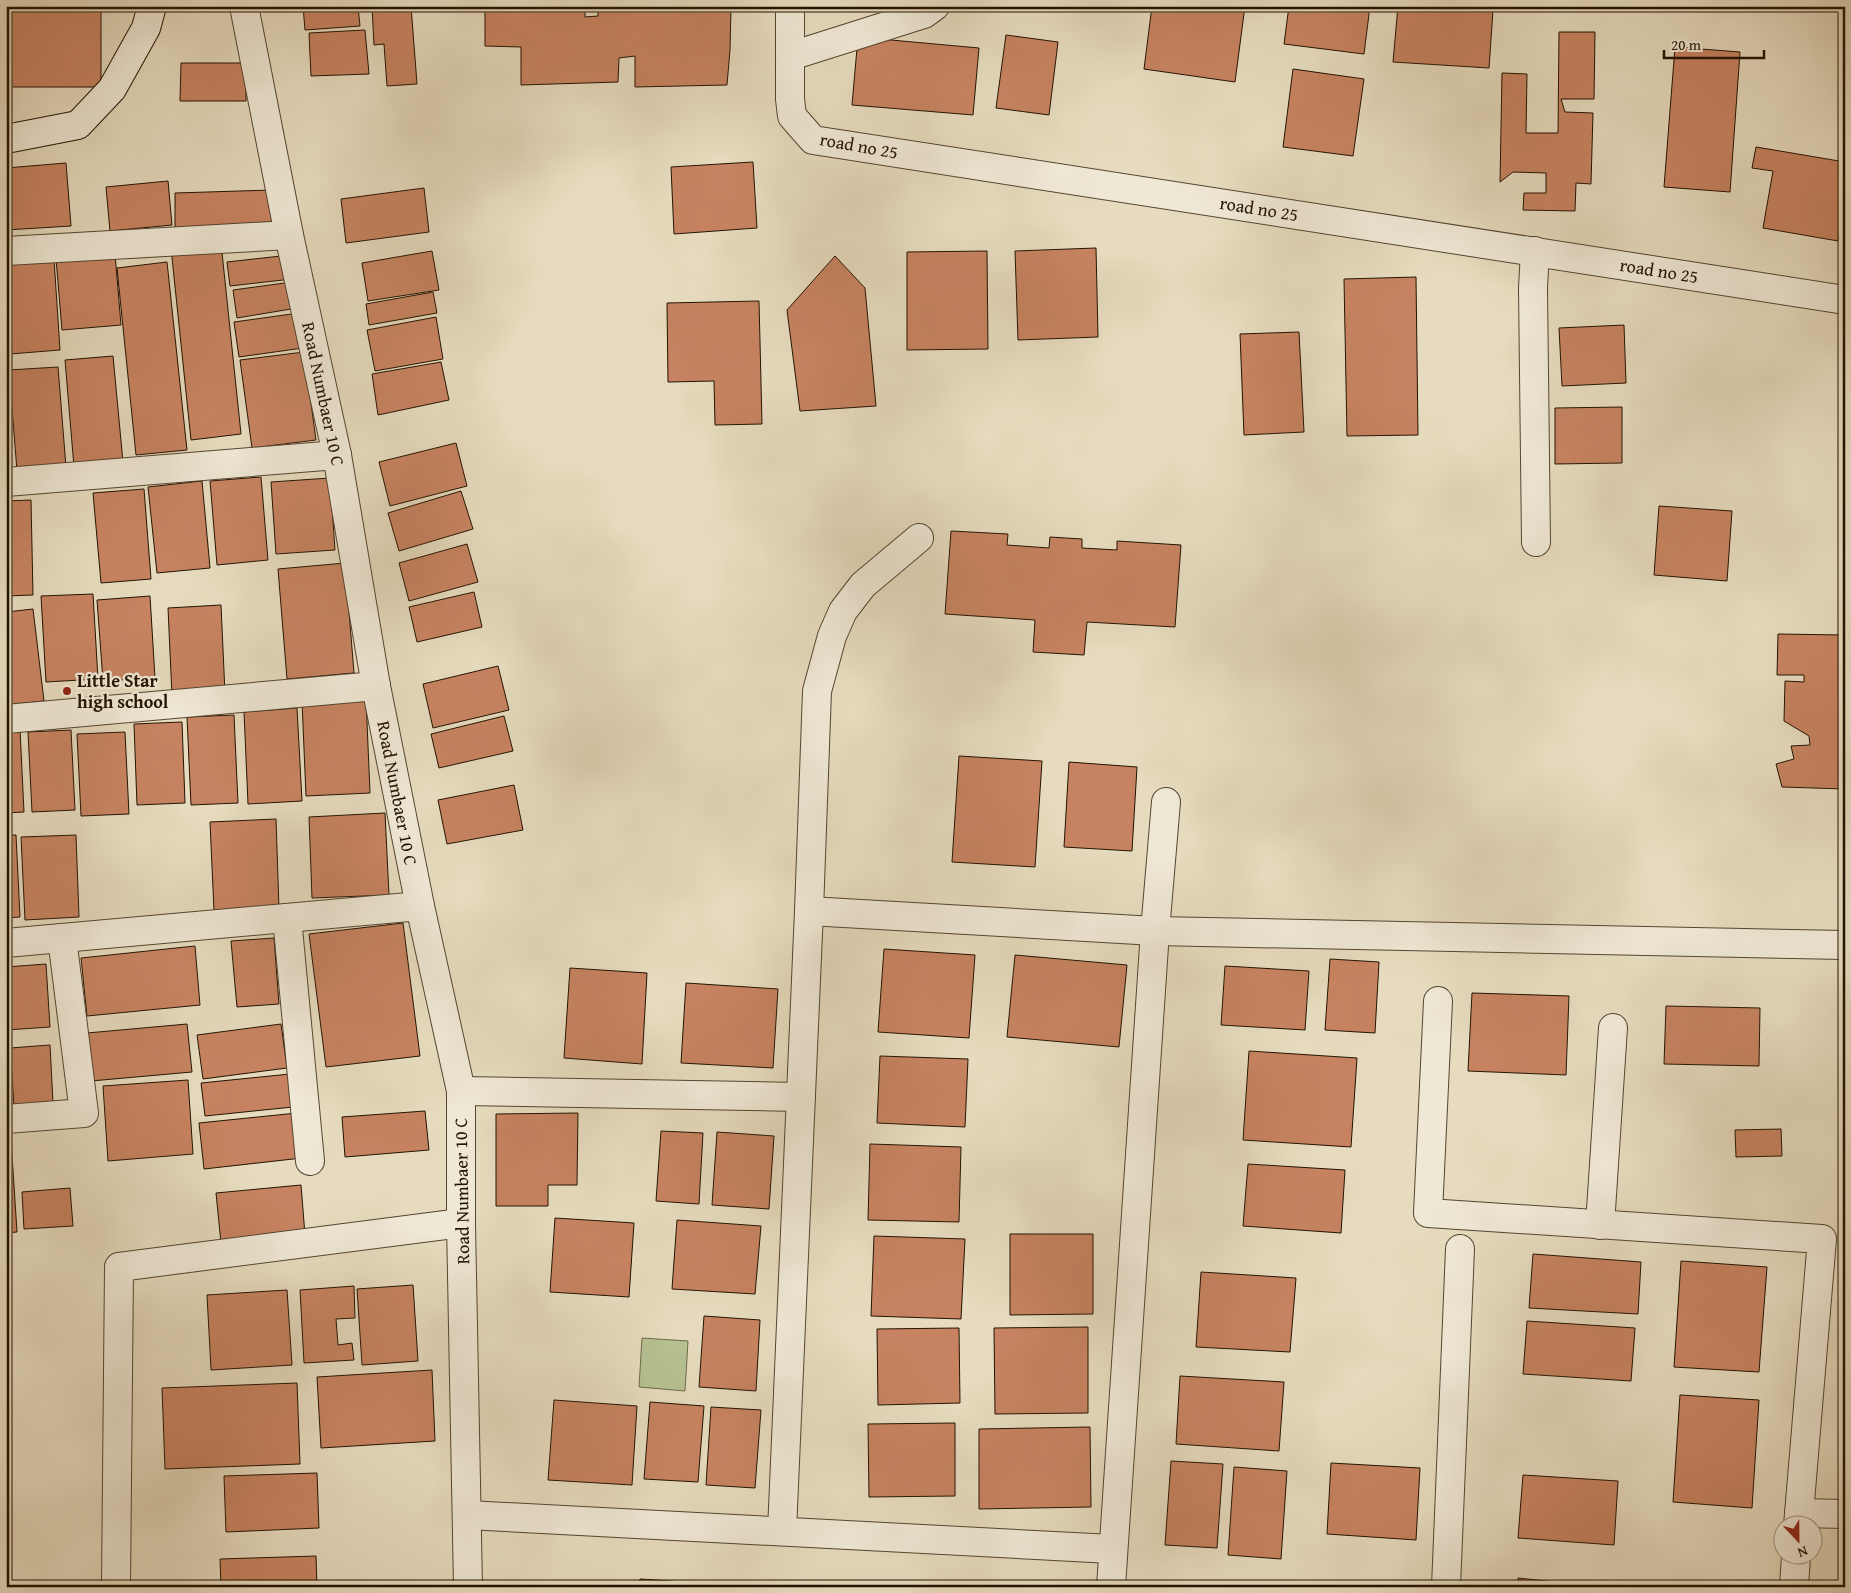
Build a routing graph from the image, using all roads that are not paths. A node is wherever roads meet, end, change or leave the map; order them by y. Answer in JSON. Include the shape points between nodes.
{"nodes":[{"id":1,"x":152,"y":6,"type":"edge"},
{"id":2,"x":244,"y":6,"type":"edge"},
{"id":3,"x":790,"y":6,"type":"edge"},
{"id":4,"x":936,"y":6,"type":"edge"},
{"id":5,"x":791,"y":56,"type":"junction"},
{"id":6,"x":6,"y":139,"type":"edge"},
{"id":7,"x":289,"y":235,"type":"junction"},
{"id":8,"x":6,"y":251,"type":"edge"},
{"id":9,"x":1535,"y":251,"type":"junction"},
{"id":10,"x":1845,"y":300,"type":"edge"},
{"id":11,"x":337,"y":455,"type":"junction"},
{"id":12,"x":6,"y":482,"type":"edge"},
{"id":13,"x":918,"y":538,"type":"dead end"},
{"id":14,"x":1536,"y":542,"type":"dead end"},
{"id":15,"x":376,"y":686,"type":"junction"},
{"id":16,"x":6,"y":719,"type":"edge"},
{"id":17,"x":1166,"y":802,"type":"dead end"},
{"id":18,"x":420,"y":906,"type":"junction"},
{"id":19,"x":809,"y":911,"type":"junction"},
{"id":20,"x":287,"y":918,"type":"junction"},
{"id":21,"x":1155,"y":931,"type":"junction"},
{"id":22,"x":62,"y":938,"type":"junction"},
{"id":23,"x":6,"y":943,"type":"edge"},
{"id":24,"x":1845,"y":945,"type":"edge"},
{"id":25,"x":1438,"y":1001,"type":"dead end"},
{"id":26,"x":1612,"y":1028,"type":"dead end"},
{"id":27,"x":461,"y":1091,"type":"junction"},
{"id":28,"x":801,"y":1097,"type":"junction"},
{"id":29,"x":6,"y":1118,"type":"edge"},
{"id":30,"x":310,"y":1161,"type":"dead end"},
{"id":31,"x":462,"y":1223,"type":"junction"},
{"id":32,"x":1600,"y":1225,"type":"junction"},
{"id":33,"x":1460,"y":1249,"type":"dead end"},
{"id":34,"x":1845,"y":1514,"type":"edge"},
{"id":35,"x":468,"y":1515,"type":"junction"},
{"id":36,"x":1799,"y":1516,"type":"edge"},
{"id":37,"x":1824,"y":1516,"type":"edge"},
{"id":38,"x":782,"y":1531,"type":"junction"},
{"id":39,"x":1112,"y":1549,"type":"junction"},
{"id":40,"x":1795,"y":1566,"type":"edge"},
{"id":41,"x":116,"y":1587,"type":"edge"},
{"id":42,"x":468,"y":1587,"type":"edge"},
{"id":43,"x":1111,"y":1587,"type":"edge"},
{"id":44,"x":1446,"y":1587,"type":"edge"},
{"id":45,"x":1794,"y":1587,"type":"edge"}],
"edges":[{"from":1,"to":6,"type":"street","via":[[146,28],[112,89],[78,125]]},
{"from":2,"to":7,"type":"street","name":"Road Numbaer 10 C"},
{"from":3,"to":5,"type":"street","name":"road no 25"},
{"from":4,"to":5,"type":"street","via":[[924,14]]},
{"from":5,"to":9,"type":"street","name":"road no 25","via":[[792,116],[813,140]]},
{"from":7,"to":8,"type":"street"},
{"from":7,"to":11,"type":"street","name":"Road Numbaer 10 C"},
{"from":9,"to":10,"type":"street","name":"road no 25"},
{"from":9,"to":14,"type":"street","via":[[1532,288]]},
{"from":11,"to":12,"type":"street"},
{"from":11,"to":15,"type":"street","name":"Road Numbaer 10 C"},
{"from":13,"to":19,"type":"street","via":[[863,585],[843,611],[832,636],[817,691]]},
{"from":15,"to":16,"type":"street"},
{"from":15,"to":18,"type":"street","name":"Road Numbaer 10 C"},
{"from":17,"to":21,"type":"street"},
{"from":18,"to":20,"type":"street"},
{"from":18,"to":27,"type":"street","name":"Road Numbaer 10 C"},
{"from":19,"to":21,"type":"street"},
{"from":19,"to":28,"type":"street"},
{"from":20,"to":22,"type":"street"},
{"from":20,"to":30,"type":"street"},
{"from":21,"to":24,"type":"street"},
{"from":21,"to":39,"type":"street"},
{"from":22,"to":23,"type":"street"},
{"from":22,"to":29,"type":"street","via":[[84,1113]]},
{"from":25,"to":32,"type":"street","via":[[1428,1214]]},
{"from":26,"to":32,"type":"street"},
{"from":27,"to":28,"type":"street"},
{"from":27,"to":31,"type":"street","name":"Road Numbaer 10 C"},
{"from":28,"to":38,"type":"street"},
{"from":31,"to":35,"type":"street","name":"Road Numbaer 10 C"},
{"from":31,"to":41,"type":"street","via":[[119,1267]]},
{"from":32,"to":36,"type":"street","via":[[1822,1239]]},
{"from":33,"to":44,"type":"street"},
{"from":34,"to":37,"type":"street"},
{"from":35,"to":38,"type":"street"},
{"from":35,"to":42,"type":"street","name":"Road Numbaer 10 C"},
{"from":38,"to":39,"type":"street"},
{"from":39,"to":43,"type":"street"},
{"from":40,"to":45,"type":"street"}]}
